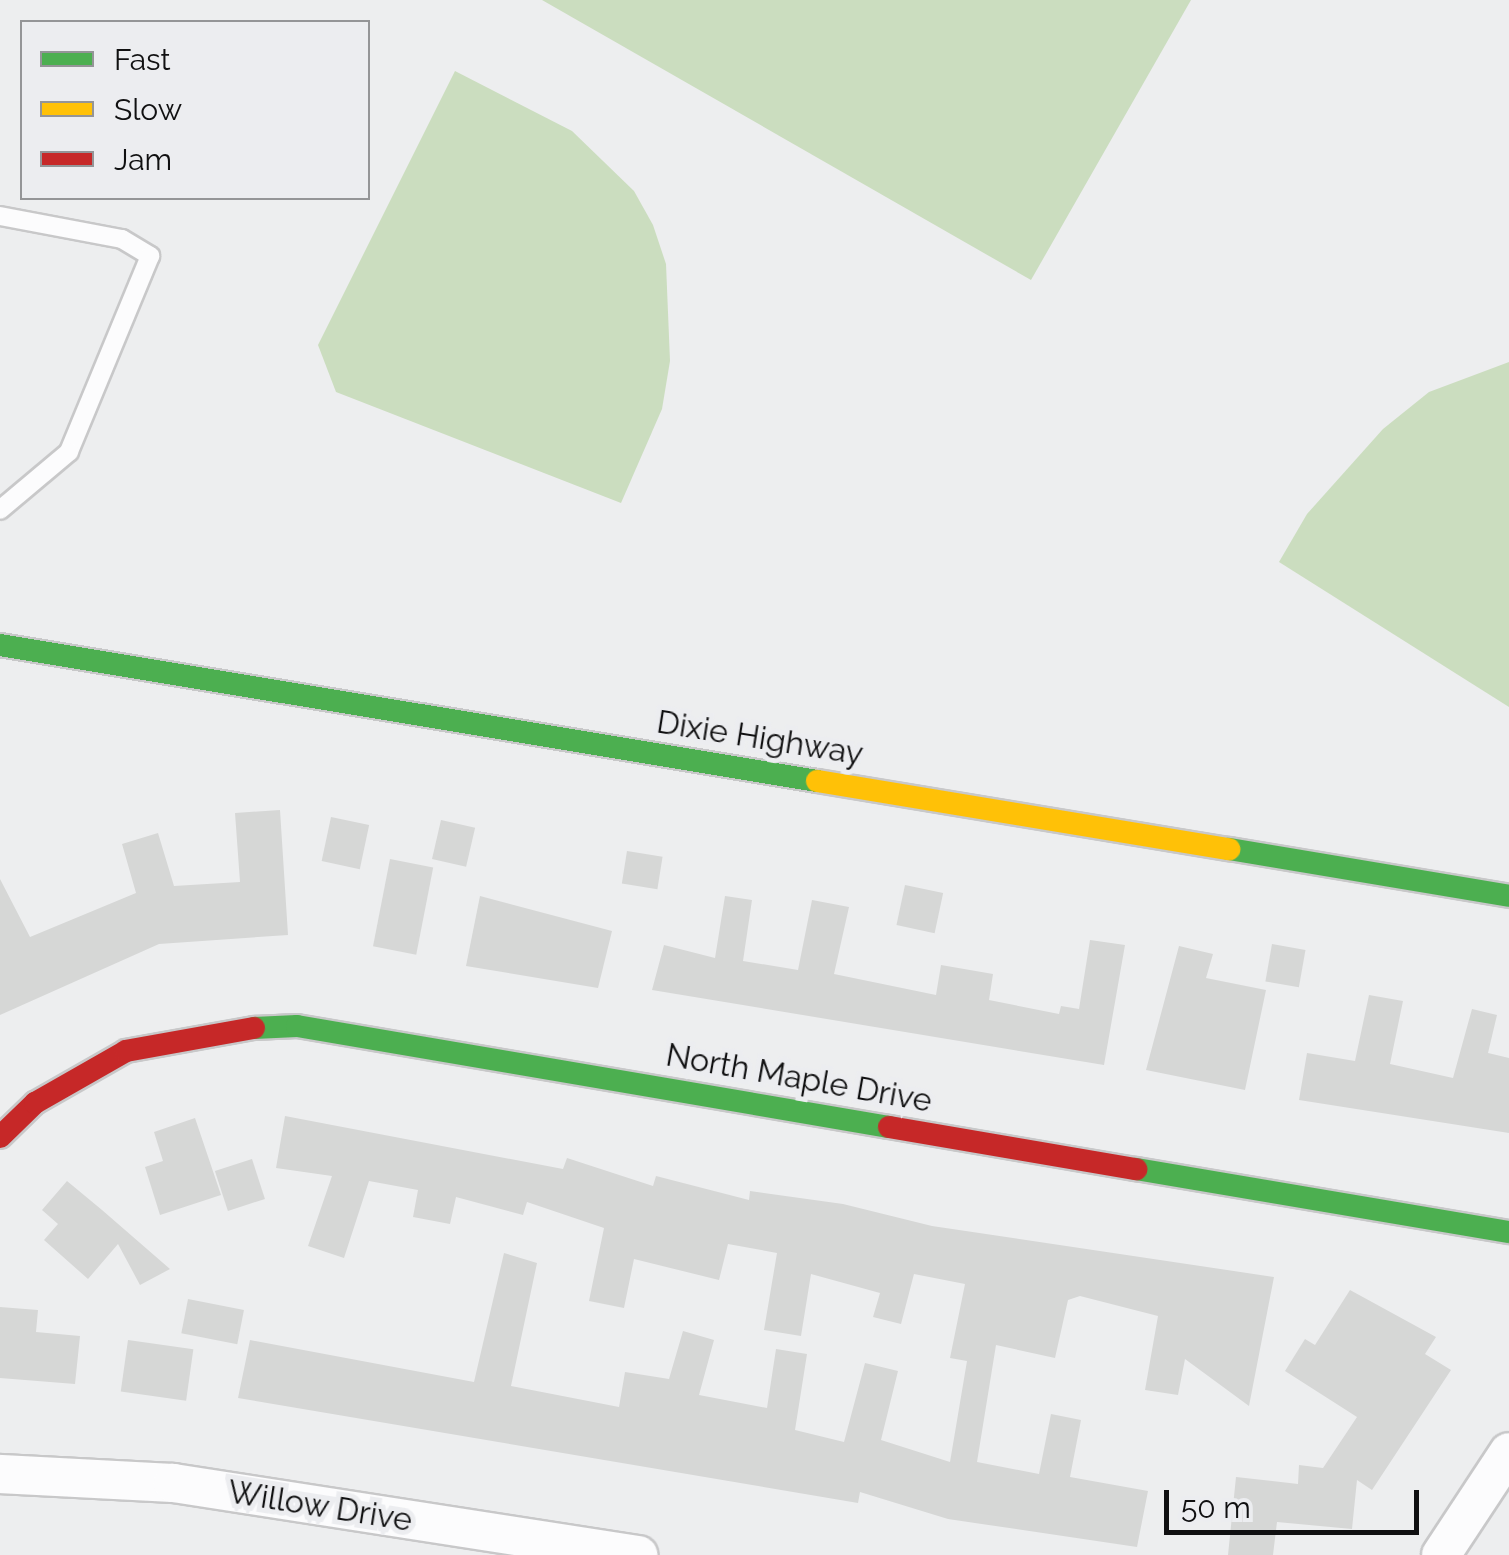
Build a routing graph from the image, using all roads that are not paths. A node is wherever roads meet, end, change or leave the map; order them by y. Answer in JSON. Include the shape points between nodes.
{"nodes":[{"id":1,"x":0,"y":216,"type":"edge"},
{"id":2,"x":0,"y":510,"type":"edge"},
{"id":3,"x":0,"y":645,"type":"edge"},
{"id":4,"x":1509,"y":896,"type":"edge"},
{"id":5,"x":0,"y":1137,"type":"edge"},
{"id":6,"x":1509,"y":1232,"type":"edge"},
{"id":7,"x":1509,"y":1452,"type":"edge"},
{"id":8,"x":0,"y":1474,"type":"edge"},
{"id":9,"x":479,"y":1542,"type":"edge"},
{"id":10,"x":638,"y":1555,"type":"edge"},
{"id":11,"x":1441,"y":1555,"type":"edge"}],
"edges":[{"from":1,"to":2,"type":"lane","via":[[122,239],[150,256],[69,452]]},
{"from":3,"to":4,"type":"street","name":"Dixie Highway"},
{"from":5,"to":6,"type":"street","name":"North Maple Drive","via":[[126,1051],[213,1029],[297,1026]]},
{"from":7,"to":11,"type":"street"},
{"from":8,"to":9,"type":"street","name":"Willow Drive","via":[[154,1481]]},
{"from":9,"to":10,"type":"street","name":"Willow Drive"}]}
